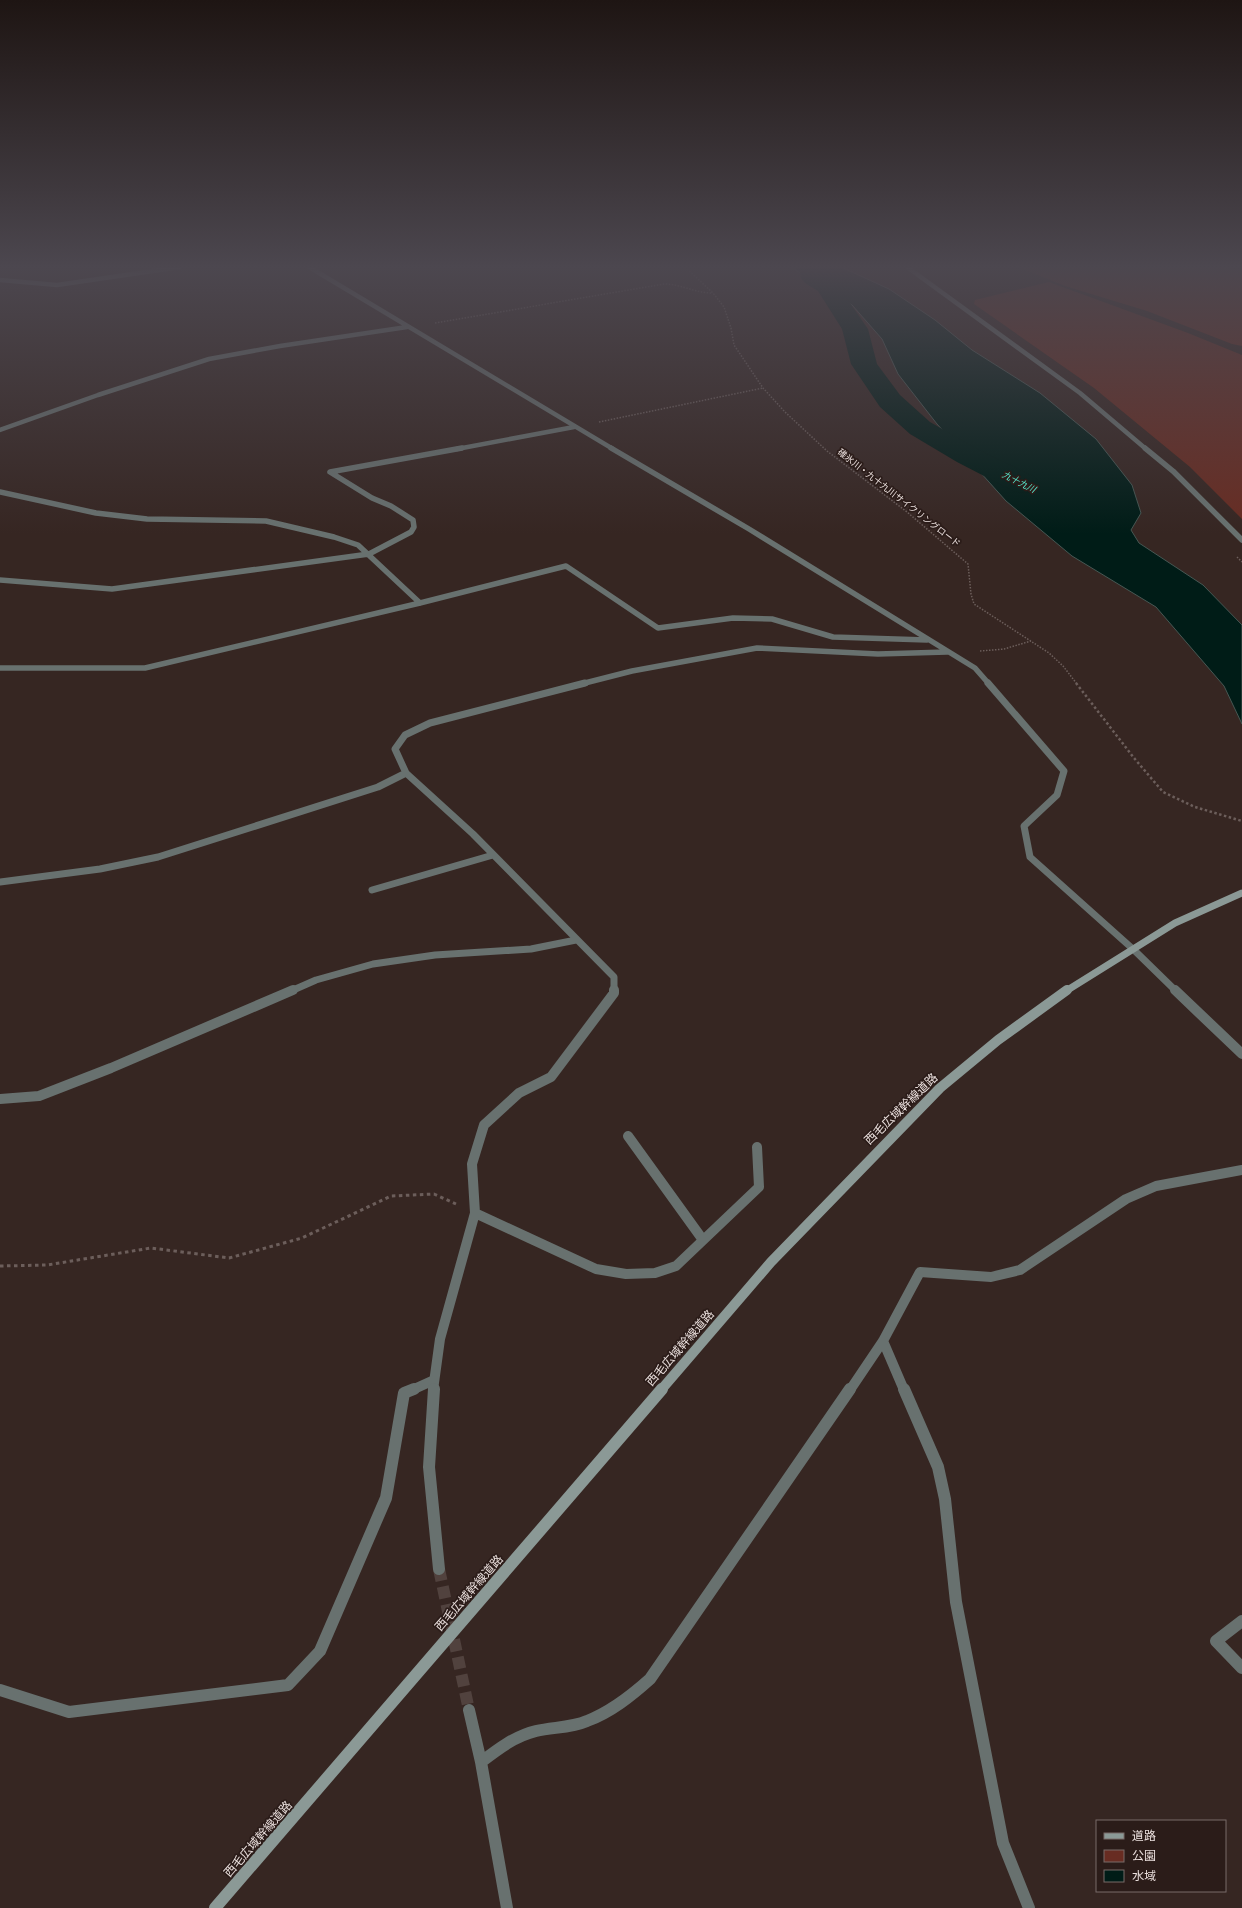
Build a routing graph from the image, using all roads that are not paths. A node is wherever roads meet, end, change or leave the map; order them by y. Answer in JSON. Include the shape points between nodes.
{"nodes":[{"id":1,"x":229,"y":356,"type":"edge"},
{"id":2,"x":456,"y":356,"type":"edge"},
{"id":3,"x":1029,"y":356,"type":"edge"},
{"id":4,"x":574,"y":426,"type":"junction"},
{"id":5,"x":0,"y":430,"type":"edge"},
{"id":6,"x":0,"y":492,"type":"edge"},
{"id":7,"x":1242,"y":540,"type":"edge"},
{"id":8,"x":369,"y":554,"type":"junction"},
{"id":9,"x":0,"y":580,"type":"edge"},
{"id":10,"x":420,"y":603,"type":"junction"},
{"id":11,"x":927,"y":640,"type":"junction"},
{"id":12,"x":947,"y":652,"type":"junction"},
{"id":13,"x":0,"y":668,"type":"edge"},
{"id":14,"x":406,"y":773,"type":"junction"},
{"id":15,"x":493,"y":855,"type":"junction"},
{"id":16,"x":0,"y":882,"type":"edge"},
{"id":17,"x":372,"y":890,"type":"dead end"},
{"id":18,"x":1242,"y":893,"type":"edge"},
{"id":19,"x":576,"y":940,"type":"junction"},
{"id":20,"x":1134,"y":950,"type":"junction"},
{"id":21,"x":1242,"y":1054,"type":"edge"},
{"id":22,"x":0,"y":1099,"type":"edge"},
{"id":23,"x":628,"y":1136,"type":"dead end"},
{"id":24,"x":758,"y":1147,"type":"dead end"},
{"id":25,"x":1242,"y":1170,"type":"edge"},
{"id":26,"x":475,"y":1212,"type":"junction"},
{"id":27,"x":703,"y":1240,"type":"junction"},
{"id":28,"x":883,"y":1341,"type":"junction"},
{"id":29,"x":434,"y":1380,"type":"junction"},
{"id":30,"x":439,"y":1569,"type":"tunnel mouth"},
{"id":31,"x":1242,"y":1621,"type":"edge"},
{"id":32,"x":1242,"y":1668,"type":"edge"},
{"id":33,"x":0,"y":1690,"type":"edge"},
{"id":34,"x":469,"y":1710,"type":"tunnel mouth"},
{"id":35,"x":481,"y":1762,"type":"junction"},
{"id":36,"x":215,"y":1908,"type":"edge"},
{"id":37,"x":507,"y":1908,"type":"edge"},
{"id":38,"x":1029,"y":1908,"type":"edge"}],
"edges":[{"from":1,"to":5,"type":"street","via":[[98,395]]},
{"from":2,"to":4,"type":"street"},
{"from":3,"to":7,"type":"street","via":[[1080,393],[1173,471]]},
{"from":4,"to":8,"type":"street","via":[[330,472],[413,520],[414,527],[411,532]]},
{"from":4,"to":11,"type":"street","via":[[749,529]]},
{"from":6,"to":8,"type":"street","via":[[96,513],[147,519],[266,521],[352,543]]},
{"from":8,"to":9,"type":"street","via":[[112,589]]},
{"from":8,"to":10,"type":"street"},
{"from":10,"to":11,"type":"street","via":[[566,566],[658,628],[733,618],[772,619],[833,636]]},
{"from":10,"to":13,"type":"street","via":[[145,668]]},
{"from":11,"to":12,"type":"street"},
{"from":12,"to":14,"type":"street","via":[[878,654],[757,648],[632,671],[430,723],[407,733],[399,740],[395,749]]},
{"from":12,"to":20,"type":"street","via":[[975,668],[1064,771],[1057,795],[1024,826],[1030,857]]},
{"from":14,"to":15,"type":"street"},
{"from":14,"to":16,"type":"street","via":[[378,787],[158,857],[100,869]]},
{"from":15,"to":17,"type":"street"},
{"from":15,"to":19,"type":"street"},
{"from":18,"to":20,"type":"main road","name":"西毛広域幹線道路","via":[[1175,923]]},
{"from":19,"to":22,"type":"street","via":[[531,949],[435,955],[366,966],[316,980],[39,1096]]},
{"from":19,"to":26,"type":"street","via":[[614,977],[614,993],[551,1076],[519,1093],[484,1125],[472,1164]]},
{"from":20,"to":21,"type":"street"},
{"from":20,"to":36,"type":"main road","name":"西毛広域幹線道路","via":[[1067,990],[998,1040],[940,1088],[835,1193],[771,1262]]},
{"from":23,"to":27,"type":"street"},
{"from":24,"to":27,"type":"street","via":[[759,1187]]},
{"from":25,"to":28,"type":"street","via":[[1156,1186],[1126,1199],[1020,1270],[991,1277],[920,1272]]},
{"from":26,"to":27,"type":"street","via":[[596,1269],[626,1274],[655,1273],[676,1266]]},
{"from":26,"to":29,"type":"street","via":[[440,1338]]},
{"from":28,"to":35,"type":"street","via":[[650,1679],[610,1711],[575,1726],[534,1732],[505,1743]]},
{"from":28,"to":38,"type":"street","via":[[938,1467],[945,1499],[956,1602],[1003,1843]]},
{"from":29,"to":30,"type":"street","via":[[428,1467]]},
{"from":29,"to":33,"type":"street","via":[[404,1393],[386,1498],[320,1651],[288,1685],[69,1712]]},
{"from":31,"to":32,"type":"street","via":[[1216,1641]]},
{"from":34,"to":35,"type":"street"},
{"from":35,"to":37,"type":"street"}]}
